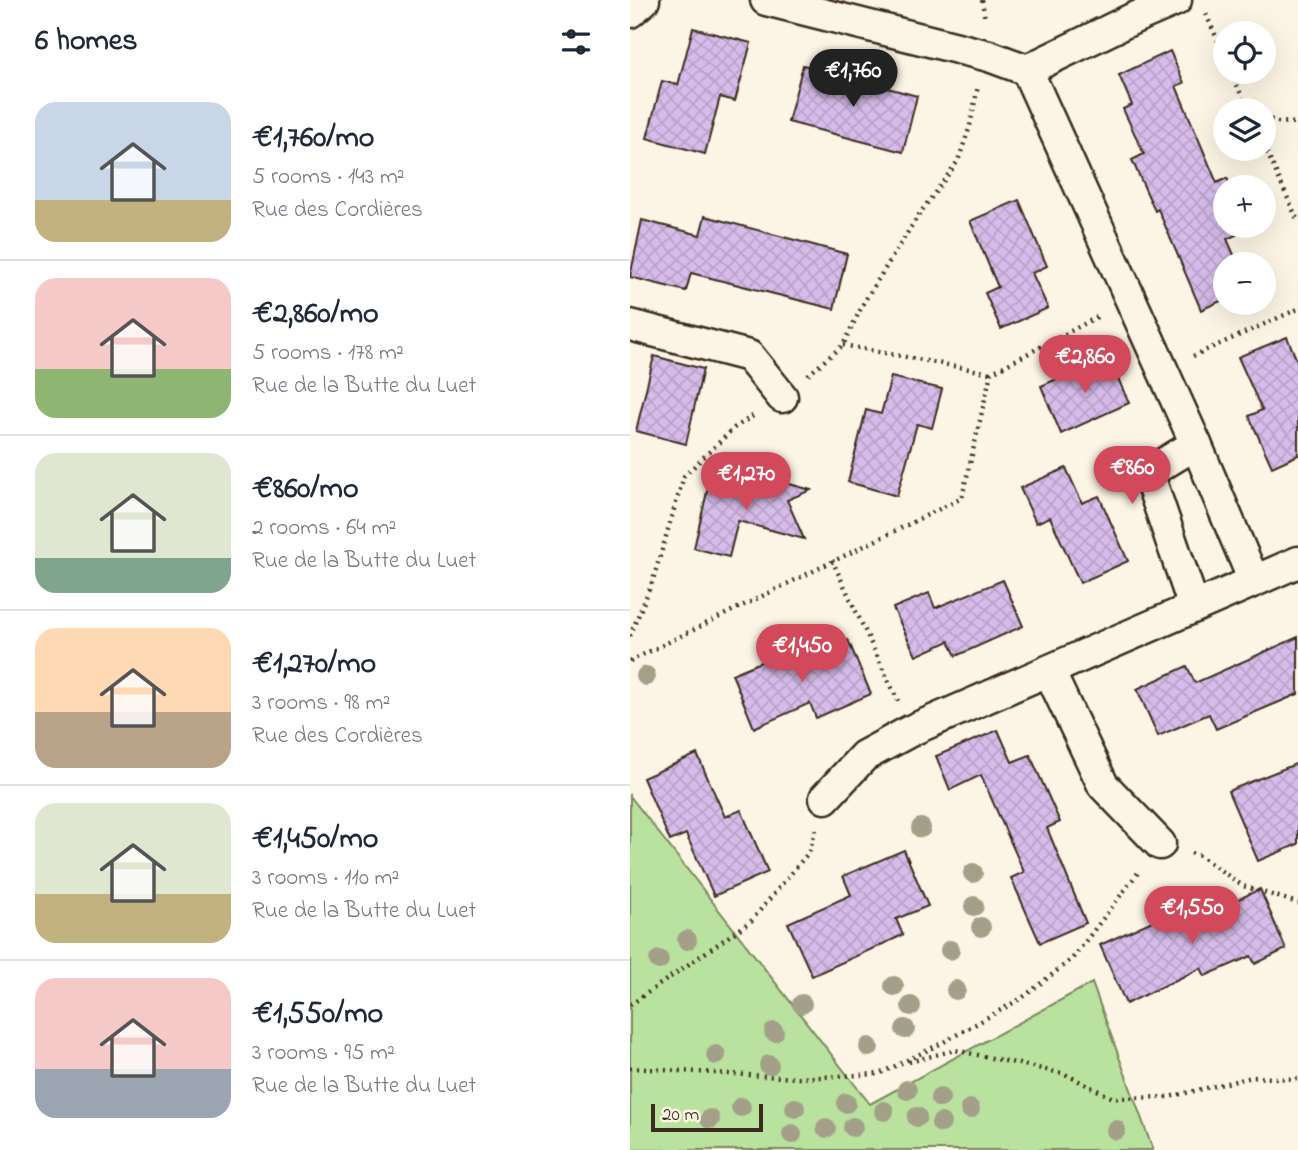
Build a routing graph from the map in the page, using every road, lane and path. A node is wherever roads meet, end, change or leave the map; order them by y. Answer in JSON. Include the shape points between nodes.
{"nodes":[{"id":1,"x":644,"y":0,"type":"edge"},
{"id":2,"x":766,"y":0,"type":"edge"},
{"id":3,"x":982,"y":0,"type":"edge"},
{"id":4,"x":1176,"y":0,"type":"edge"},
{"id":5,"x":630,"y":12,"type":"edge"},
{"id":6,"x":1205,"y":12,"type":"dead end"},
{"id":7,"x":1213,"y":30,"type":"edge"},
{"id":8,"x":989,"y":56,"type":"junction"},
{"id":9,"x":1027,"y":70,"type":"junction"},
{"id":10,"x":1276,"y":121,"type":"edge"},
{"id":11,"x":1298,"y":123,"type":"edge"},
{"id":12,"x":1271,"y":161,"type":"edge"},
{"id":13,"x":1298,"y":221,"type":"edge"},
{"id":14,"x":1130,"y":300,"type":"junction"},
{"id":15,"x":1298,"y":309,"type":"edge"},
{"id":16,"x":630,"y":325,"type":"edge"},
{"id":17,"x":843,"y":345,"type":"junction"},
{"id":18,"x":1161,"y":370,"type":"junction"},
{"id":19,"x":991,"y":373,"type":"junction"},
{"id":20,"x":782,"y":397,"type":"junction"},
{"id":21,"x":1196,"y":444,"type":"junction"},
{"id":22,"x":832,"y":560,"type":"junction"},
{"id":23,"x":1298,"y":562,"type":"edge"},
{"id":24,"x":1254,"y":581,"type":"junction"},
{"id":25,"x":1194,"y":607,"type":"junction"},
{"id":26,"x":630,"y":636,"type":"edge"},
{"id":27,"x":630,"y":661,"type":"edge"},
{"id":28,"x":1049,"y":671,"type":"junction"},
{"id":29,"x":912,"y":730,"type":"junction"},
{"id":30,"x":825,"y":798,"type":"joint"},
{"id":31,"x":1160,"y":844,"type":"junction"},
{"id":32,"x":1298,"y":903,"type":"edge"},
{"id":33,"x":630,"y":1005,"type":"edge"},
{"id":34,"x":898,"y":1065,"type":"junction"},
{"id":35,"x":630,"y":1068,"type":"edge"},
{"id":36,"x":1298,"y":1079,"type":"edge"}],
"edges":[{"from":1,"to":5,"type":"street"},
{"from":2,"to":8,"type":"street"},
{"from":3,"to":8,"type":"path"},
{"from":4,"to":9,"type":"street"},
{"from":6,"to":7,"type":"path"},
{"from":8,"to":9,"type":"street"},
{"from":8,"to":17,"type":"path","via":[[958,161],[864,302]]},
{"from":9,"to":14,"type":"street"},
{"from":10,"to":11,"type":"path"},
{"from":12,"to":13,"type":"path"},
{"from":14,"to":18,"type":"street"},
{"from":14,"to":19,"type":"path"},
{"from":15,"to":18,"type":"path"},
{"from":16,"to":20,"type":"street","via":[[749,356]]},
{"from":17,"to":19,"type":"path"},
{"from":17,"to":20,"type":"path"},
{"from":18,"to":21,"type":"street"},
{"from":19,"to":22,"type":"path","via":[[962,498]]},
{"from":20,"to":26,"type":"path","via":[[734,428],[684,477],[653,580]]},
{"from":21,"to":24,"type":"street"},
{"from":21,"to":25,"type":"street","via":[[1148,473]]},
{"from":22,"to":27,"type":"path"},
{"from":22,"to":29,"type":"path"},
{"from":23,"to":24,"type":"street"},
{"from":24,"to":25,"type":"street"},
{"from":25,"to":28,"type":"street"},
{"from":28,"to":29,"type":"street"},
{"from":28,"to":31,"type":"street","via":[[1103,785]]},
{"from":29,"to":30,"type":"street","via":[[864,756]]},
{"from":30,"to":33,"type":"path","via":[[809,852],[751,921]]},
{"from":31,"to":32,"type":"path","via":[[1200,856],[1243,886]]},
{"from":31,"to":34,"type":"path","via":[[1072,959],[1022,998]]},
{"from":34,"to":35,"type":"path","via":[[879,1074],[798,1078]]},
{"from":34,"to":36,"type":"path","via":[[955,1050],[1065,1074],[1113,1098],[1169,1097],[1252,1077]]}]}
